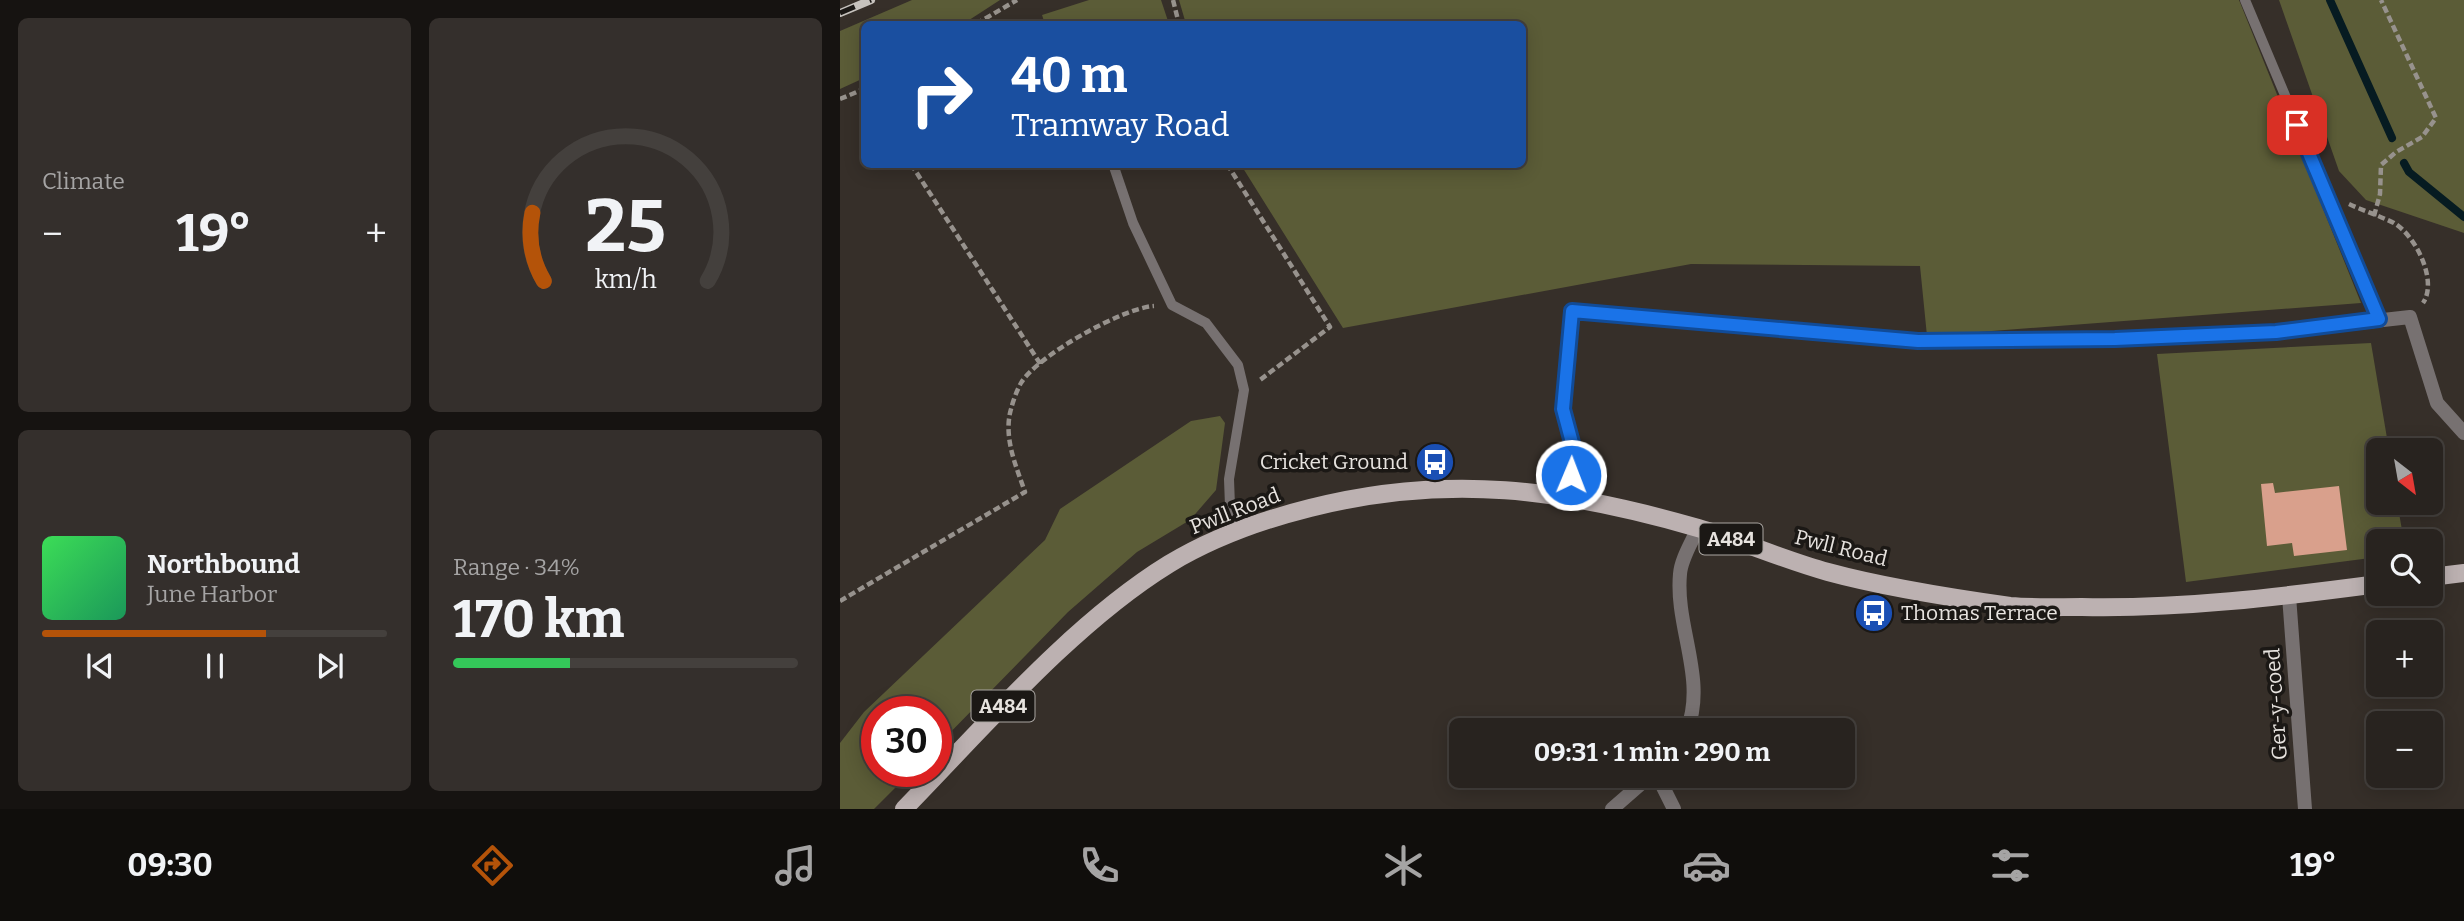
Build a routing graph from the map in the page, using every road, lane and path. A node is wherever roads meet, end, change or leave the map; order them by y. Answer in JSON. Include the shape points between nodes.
{"nodes":[{"id":1,"x":1017,"y":0,"type":"edge"},
{"id":2,"x":1173,"y":0,"type":"edge"},
{"id":3,"x":2245,"y":0,"type":"edge"},
{"id":4,"x":2381,"y":0,"type":"edge"},
{"id":5,"x":981,"y":21,"type":"edge"},
{"id":6,"x":1178,"y":21,"type":"edge"},
{"id":7,"x":861,"y":90,"type":"edge"},
{"id":8,"x":840,"y":99,"type":"edge"},
{"id":9,"x":914,"y":168,"type":"edge"},
{"id":10,"x":1114,"y":168,"type":"edge"},
{"id":11,"x":1230,"y":168,"type":"edge"},
{"id":12,"x":2346,"y":202,"type":"dead end"},
{"id":13,"x":2374,"y":216,"type":"junction"},
{"id":14,"x":1172,"y":305,"type":"junction"},
{"id":15,"x":2410,"y":317,"type":"junction"},
{"id":16,"x":2379,"y":319,"type":"junction"},
{"id":17,"x":2276,"y":332,"type":"joint"},
{"id":18,"x":1918,"y":341,"type":"joint"},
{"id":19,"x":1041,"y":365,"type":"junction"},
{"id":20,"x":1244,"y":390,"type":"junction"},
{"id":21,"x":2464,"y":433,"type":"edge"},
{"id":22,"x":1567,"y":497,"type":"junction"},
{"id":23,"x":1698,"y":528,"type":"junction"},
{"id":24,"x":1231,"y":533,"type":"junction"},
{"id":25,"x":2464,"y":573,"type":"edge"},
{"id":26,"x":2443,"y":576,"type":"edge"},
{"id":27,"x":2366,"y":586,"type":"edge"},
{"id":28,"x":2289,"y":596,"type":"junction"},
{"id":29,"x":840,"y":601,"type":"edge"},
{"id":30,"x":1690,"y":718,"type":"edge"},
{"id":31,"x":1636,"y":788,"type":"edge"},
{"id":32,"x":1664,"y":788,"type":"edge"},
{"id":33,"x":904,"y":809,"type":"edge"},
{"id":34,"x":1612,"y":809,"type":"edge"},
{"id":35,"x":1674,"y":809,"type":"edge"},
{"id":36,"x":2305,"y":809,"type":"edge"}],
"edges":[{"from":1,"to":5,"type":"path"},
{"from":2,"to":6,"type":"path"},
{"from":3,"to":16,"type":"lane"},
{"from":4,"to":13,"type":"path","via":[[2436,118],[2422,137],[2381,165]]},
{"from":7,"to":8,"type":"path"},
{"from":9,"to":19,"type":"path"},
{"from":10,"to":14,"type":"lane","via":[[1133,223]]},
{"from":11,"to":20,"type":"path","via":[[1330,327]]},
{"from":12,"to":13,"type":"path"},
{"from":13,"to":15,"type":"path","via":[[2395,224],[2414,243],[2427,277],[2429,294]]},
{"from":14,"to":19,"type":"path","via":[[1140,307],[1100,324]]},
{"from":14,"to":20,"type":"lane","via":[[1206,323],[1238,365]]},
{"from":15,"to":16,"type":"street"},
{"from":15,"to":21,"type":"street","via":[[2437,403]]},
{"from":16,"to":17,"type":"street"},
{"from":17,"to":18,"type":"lane"},
{"from":18,"to":22,"type":"street","via":[[1572,311],[1563,409],[1575,454]]},
{"from":19,"to":29,"type":"path","via":[[1021,381],[1010,410],[1009,444],[1025,492]]},
{"from":20,"to":24,"type":"lane","via":[[1229,479]]},
{"from":22,"to":23,"type":"main road","name":"Pwll Road","number":"A484"},
{"from":22,"to":24,"type":"main road","name":"Pwll Road","number":"A484","via":[[1519,489],[1413,490],[1357,496]]},
{"from":23,"to":28,"type":"main road","name":"Pwll Road","number":"A484","via":[[1828,572],[2013,606],[2134,608]]},
{"from":23,"to":30,"type":"street","via":[[1680,571],[1680,610],[1696,690]]},
{"from":24,"to":33,"type":"main road","name":"Pwll Road","number":"A484","via":[[1172,562],[1108,609],[1021,687]]},
{"from":25,"to":26,"type":"main road"},
{"from":27,"to":28,"type":"main road","name":"Pwll Road","number":"A484"},
{"from":28,"to":36,"type":"street","name":"Ger-y-coed"},
{"from":31,"to":34,"type":"street"},
{"from":32,"to":35,"type":"street"}]}
